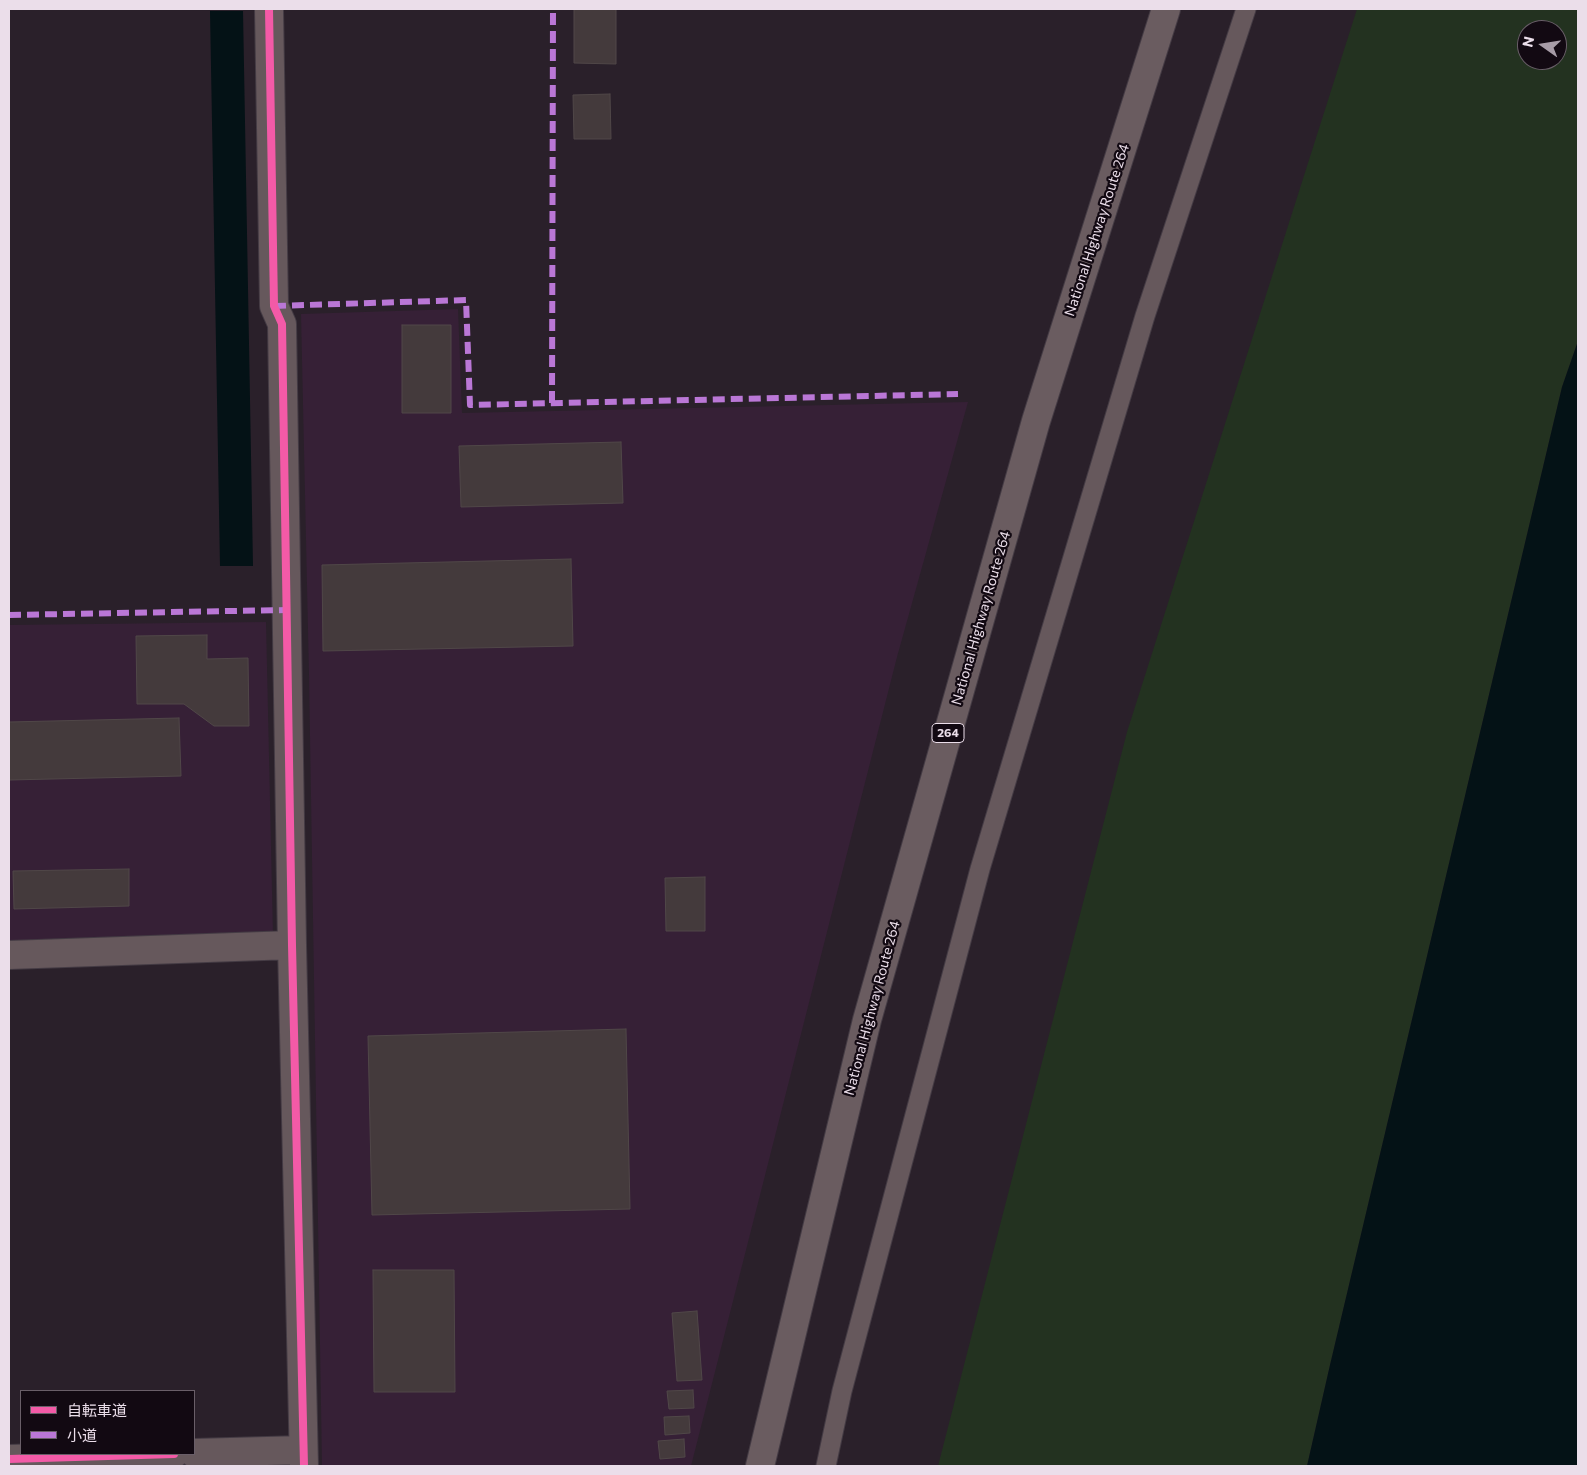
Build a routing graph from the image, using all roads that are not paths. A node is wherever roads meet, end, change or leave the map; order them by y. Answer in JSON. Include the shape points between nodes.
{"nodes":[{"id":1,"x":269,"y":9,"type":"edge"},
{"id":2,"x":1166,"y":9,"type":"edge"},
{"id":3,"x":1246,"y":9,"type":"edge"},
{"id":4,"x":292,"y":945,"type":"junction"},
{"id":5,"x":9,"y":956,"type":"edge"},
{"id":6,"x":195,"y":1453,"type":"edge"},
{"id":7,"x":133,"y":1455,"type":"edge"},
{"id":8,"x":9,"y":1458,"type":"edge"},
{"id":9,"x":304,"y":1458,"type":"edge"},
{"id":10,"x":760,"y":1466,"type":"edge"},
{"id":11,"x":826,"y":1466,"type":"edge"}],
"edges":[{"from":1,"to":4,"type":"street","via":[[274,306],[282,324]]},
{"from":2,"to":10,"type":"highway","name":"National Highway Route 264","number":"264","via":[[1036,421],[870,1011]]},
{"from":3,"to":11,"type":"lane","via":[[1145,316],[980,869],[842,1391]]},
{"from":4,"to":5,"type":"street"},
{"from":4,"to":9,"type":"street"},
{"from":6,"to":9,"type":"street"},
{"from":7,"to":8,"type":"street"}]}
